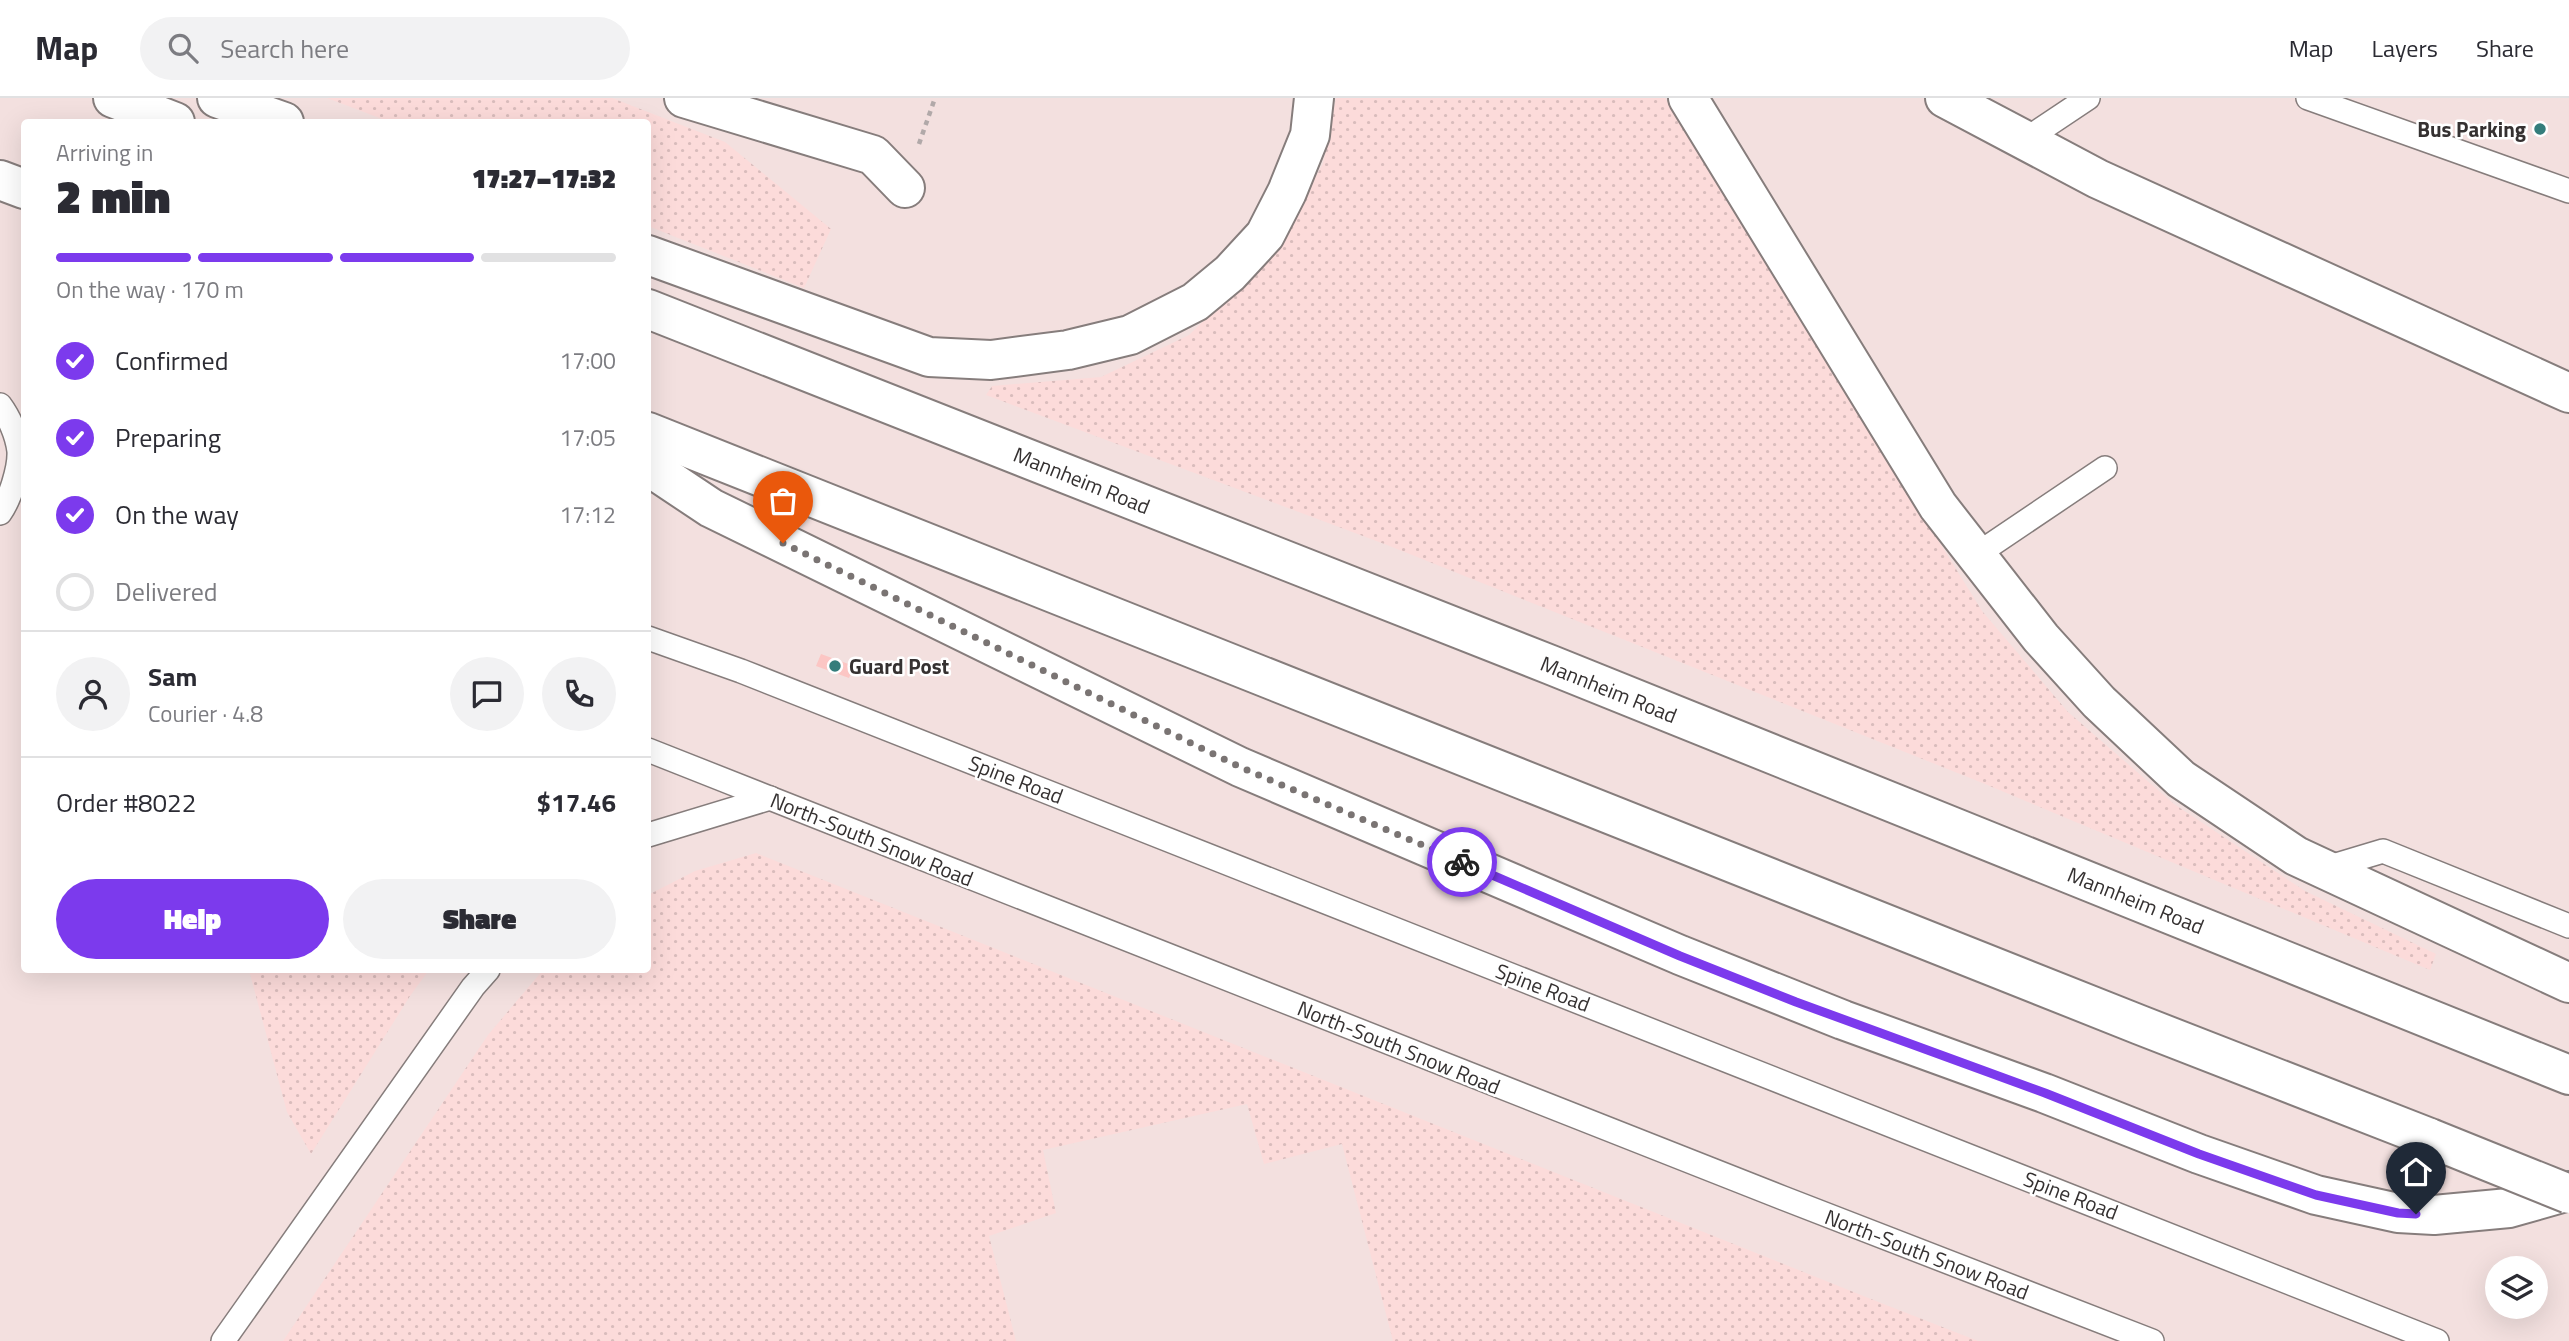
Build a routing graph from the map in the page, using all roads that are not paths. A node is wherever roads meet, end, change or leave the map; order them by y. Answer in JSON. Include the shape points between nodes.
{"nodes":[{"id":1,"x":113,"y":98,"type":"edge"},
{"id":2,"x":217,"y":98,"type":"edge"},
{"id":3,"x":684,"y":98,"type":"edge"},
{"id":4,"x":1314,"y":98,"type":"edge"},
{"id":5,"x":1688,"y":98,"type":"edge"},
{"id":6,"x":1945,"y":98,"type":"edge"},
{"id":7,"x":2088,"y":98,"type":"edge"},
{"id":8,"x":2308,"y":98,"type":"edge"},
{"id":9,"x":167,"y":119,"type":"edge"},
{"id":10,"x":276,"y":119,"type":"edge"},
{"id":11,"x":2025,"y":140,"type":"junction"},
{"id":12,"x":0,"y":180,"type":"edge"},
{"id":13,"x":21,"y":188,"type":"edge"},
{"id":14,"x":905,"y":188,"type":"dead end"},
{"id":15,"x":2569,"y":191,"type":"edge"},
{"id":16,"x":651,"y":256,"type":"edge"},
{"id":17,"x":651,"y":310,"type":"edge"},
{"id":18,"x":2569,"y":393,"type":"edge"},
{"id":19,"x":0,"y":405,"type":"edge"},
{"id":20,"x":651,"y":433,"type":"edge"},
{"id":21,"x":651,"y":468,"type":"edge"},
{"id":22,"x":2105,"y":468,"type":"dead end"},
{"id":23,"x":11,"y":506,"type":"edge"},
{"id":24,"x":1976,"y":555,"type":"junction"},
{"id":25,"x":651,"y":639,"type":"edge"},
{"id":26,"x":651,"y":751,"type":"edge"},
{"id":27,"x":770,"y":799,"type":"junction"},
{"id":28,"x":651,"y":834,"type":"edge"},
{"id":29,"x":2323,"y":869,"type":"junction"},
{"id":30,"x":2569,"y":926,"type":"edge"},
{"id":31,"x":485,"y":973,"type":"edge"},
{"id":32,"x":2569,"y":983,"type":"edge"},
{"id":33,"x":2556,"y":1070,"type":"edge"},
{"id":34,"x":2569,"y":1193,"type":"edge"},
{"id":35,"x":223,"y":1341,"type":"edge"},
{"id":36,"x":2152,"y":1341,"type":"edge"},
{"id":37,"x":2437,"y":1341,"type":"edge"}],
"edges":[{"from":1,"to":9,"type":"main road"},
{"from":2,"to":10,"type":"main road"},
{"from":3,"to":14,"type":"main road","via":[[873,155]]},
{"from":4,"to":16,"type":"main road","via":[[1310,135],[1287,192],[1265,235],[1230,273],[1195,302],[1129,335],[1068,351],[991,360],[929,357]]},
{"from":5,"to":24,"type":"main road","via":[[1938,506]]},
{"from":6,"to":11,"type":"main road"},
{"from":7,"to":11,"type":"lane"},
{"from":8,"to":15,"type":"lane"},
{"from":11,"to":18,"type":"main road","via":[[2111,184]]},
{"from":12,"to":13,"type":"main road"},
{"from":17,"to":33,"type":"main road","name":"Mannheim Road","via":[[1551,665]]},
{"from":19,"to":23,"type":"lane","via":[[19,452]]},
{"from":20,"to":34,"type":"main road","bridge":true},
{"from":21,"to":34,"type":"main road","via":[[711,508],[1240,767],[1680,956],[1843,1020],[2316,1195],[2398,1213],[2434,1215],[2509,1208]]},
{"from":22,"to":24,"type":"lane"},
{"from":24,"to":29,"type":"main road","via":[[2064,665],[2180,779]]},
{"from":25,"to":37,"type":"lane","name":"Spine Road"},
{"from":26,"to":27,"type":"lane","name":"North-South Snow Road"},
{"from":27,"to":28,"type":"lane"},
{"from":27,"to":36,"type":"lane","name":"North-South Snow Road"},
{"from":29,"to":30,"type":"lane","via":[[2383,851]]},
{"from":29,"to":32,"type":"main road"},
{"from":31,"to":35,"type":"lane"}]}
